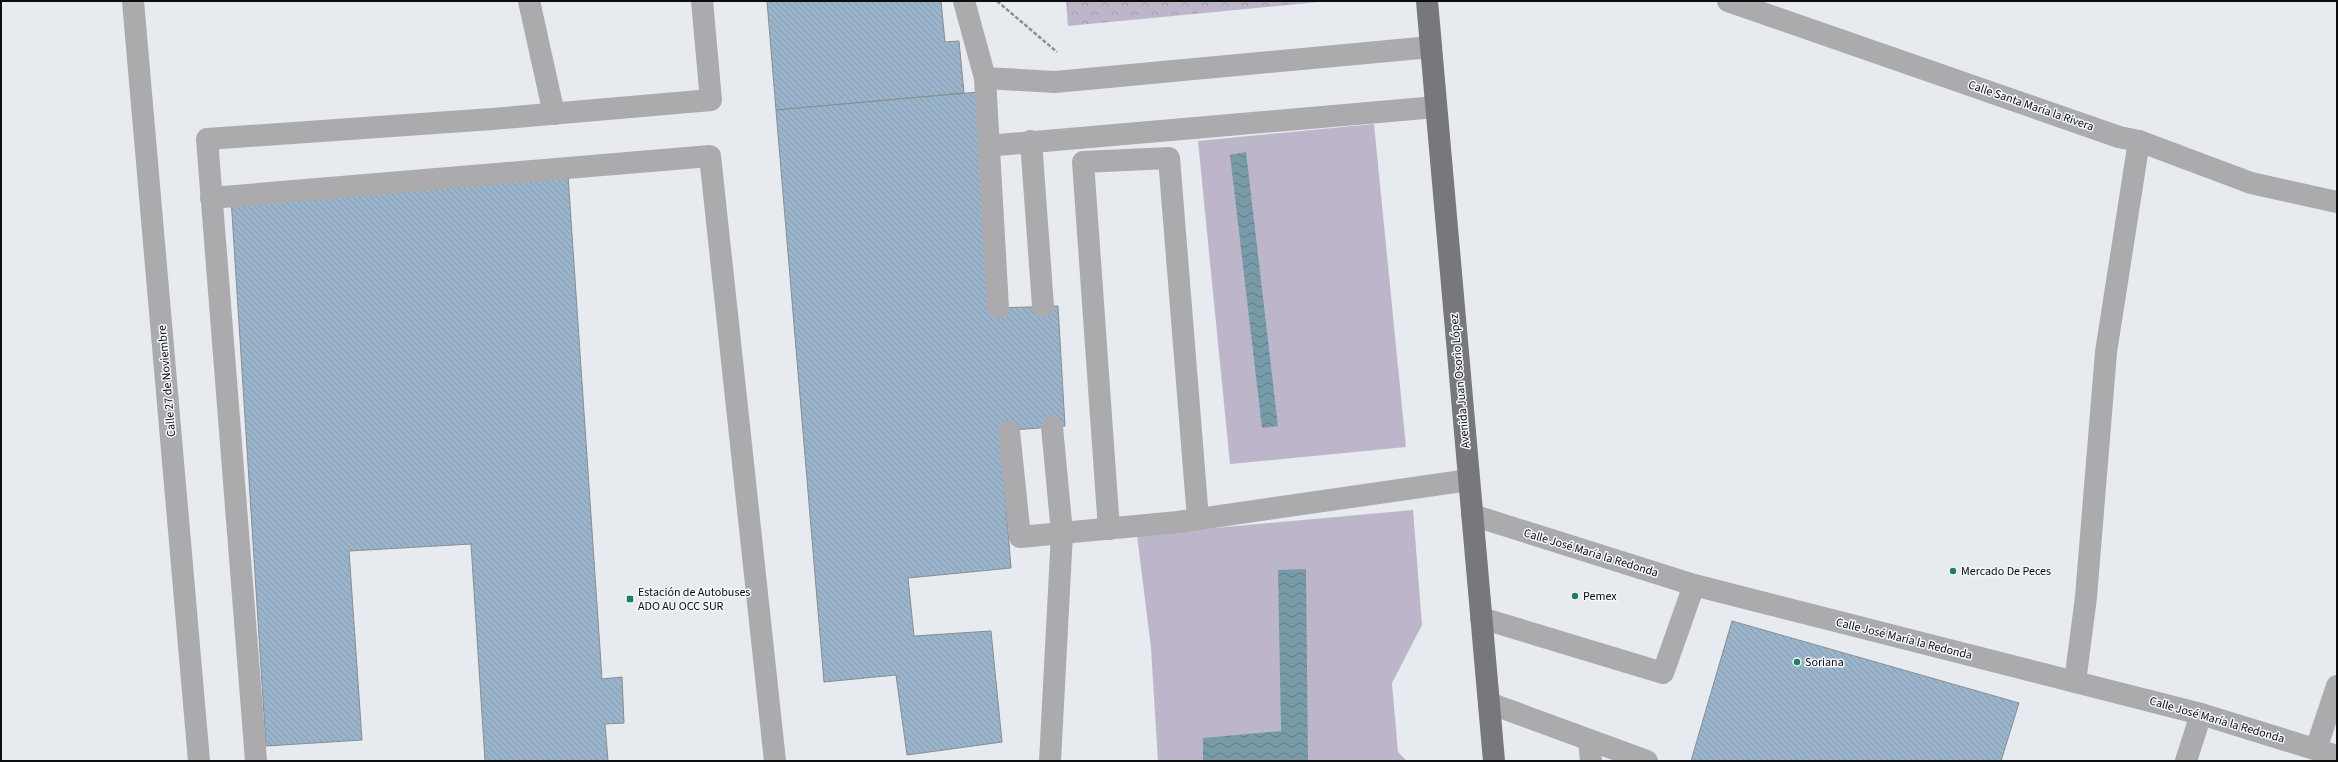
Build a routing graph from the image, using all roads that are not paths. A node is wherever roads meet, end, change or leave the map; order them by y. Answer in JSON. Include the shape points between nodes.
{"nodes":[{"id":1,"x":133,"y":1,"type":"edge"},
{"id":2,"x":529,"y":1,"type":"edge"},
{"id":3,"x":702,"y":1,"type":"edge"},
{"id":4,"x":964,"y":1,"type":"edge"},
{"id":5,"x":1427,"y":1,"type":"edge"},
{"id":6,"x":1728,"y":1,"type":"edge"},
{"id":7,"x":1431,"y":47,"type":"junction"},
{"id":8,"x":985,"y":78,"type":"junction"},
{"id":9,"x":1436,"y":108,"type":"junction"},
{"id":10,"x":554,"y":114,"type":"junction"},
{"id":11,"x":1081,"y":137,"type":"junction"},
{"id":12,"x":1031,"y":141,"type":"junction"},
{"id":13,"x":2139,"y":141,"type":"junction"},
{"id":14,"x":987,"y":146,"type":"junction"},
{"id":15,"x":1083,"y":162,"type":"junction"},
{"id":16,"x":211,"y":198,"type":"junction"},
{"id":17,"x":2337,"y":202,"type":"edge"},
{"id":18,"x":1044,"y":306,"type":"dead end"},
{"id":19,"x":998,"y":308,"type":"dead end"},
{"id":20,"x":1052,"y":427,"type":"dead end"},
{"id":21,"x":1009,"y":431,"type":"dead end"},
{"id":22,"x":1469,"y":480,"type":"junction"},
{"id":23,"x":1472,"y":515,"type":"junction"},
{"id":24,"x":1198,"y":519,"type":"junction"},
{"id":25,"x":1109,"y":529,"type":"junction"},
{"id":26,"x":1062,"y":533,"type":"junction"},
{"id":27,"x":1694,"y":585,"type":"junction"},
{"id":28,"x":1481,"y":618,"type":"junction"},
{"id":29,"x":2076,"y":682,"type":"junction"},
{"id":30,"x":2337,"y":686,"type":"edge"},
{"id":31,"x":1489,"y":704,"type":"junction"},
{"id":32,"x":2201,"y":714,"type":"junction"},
{"id":33,"x":1589,"y":740,"type":"junction"},
{"id":34,"x":2316,"y":749,"type":"junction"},
{"id":35,"x":2337,"y":756,"type":"edge"},
{"id":36,"x":198,"y":761,"type":"edge"},
{"id":37,"x":256,"y":761,"type":"edge"},
{"id":38,"x":775,"y":761,"type":"edge"},
{"id":39,"x":1050,"y":761,"type":"edge"},
{"id":40,"x":1494,"y":761,"type":"edge"},
{"id":41,"x":1591,"y":761,"type":"edge"},
{"id":42,"x":1647,"y":761,"type":"edge"},
{"id":43,"x":2186,"y":761,"type":"edge"}],
"edges":[{"from":1,"to":36,"type":"street","name":"Calle 27 de Noviembre"},
{"from":2,"to":10,"type":"street"},
{"from":3,"to":10,"type":"street","via":[[711,100]]},
{"from":4,"to":8,"type":"street"},
{"from":5,"to":7,"type":"main road","name":"Avenida Juan Osorio López"},
{"from":6,"to":13,"type":"street","name":"Calle Santa María la Rivera","via":[[2118,136]]},
{"from":7,"to":8,"type":"street","via":[[1055,82]]},
{"from":7,"to":9,"type":"main road","name":"Avenida Juan Osorio López"},
{"from":8,"to":14,"type":"street"},
{"from":9,"to":11,"type":"street"},
{"from":9,"to":22,"type":"main road","name":"Avenida Juan Osorio López"},
{"from":10,"to":16,"type":"street","via":[[207,140]]},
{"from":11,"to":12,"type":"street"},
{"from":11,"to":15,"type":"street"},
{"from":12,"to":14,"type":"street"},
{"from":12,"to":18,"type":"street"},
{"from":13,"to":17,"type":"street","name":"Calle Santa María la Rivera","via":[[2251,183]]},
{"from":13,"to":29,"type":"street","via":[[2106,352],[2086,597]]},
{"from":14,"to":19,"type":"street"},
{"from":15,"to":24,"type":"street","via":[[1169,158]]},
{"from":15,"to":25,"type":"street"},
{"from":16,"to":37,"type":"street"},
{"from":16,"to":38,"type":"street","via":[[710,156]]},
{"from":20,"to":26,"type":"street"},
{"from":21,"to":26,"type":"street","via":[[1020,537]]},
{"from":22,"to":23,"type":"main road","name":"Avenida Juan Osorio López"},
{"from":22,"to":24,"type":"street"},
{"from":23,"to":27,"type":"street","name":"Calle José María la Redonda"},
{"from":23,"to":28,"type":"main road","name":"Avenida Juan Osorio López"},
{"from":24,"to":25,"type":"street"},
{"from":25,"to":26,"type":"street"},
{"from":26,"to":39,"type":"street"},
{"from":27,"to":28,"type":"street","via":[[1663,673]]},
{"from":27,"to":29,"type":"street","name":"Calle José María la Redonda"},
{"from":28,"to":31,"type":"main road","name":"Avenida Juan Osorio López"},
{"from":29,"to":32,"type":"street","name":"Calle José María la Redonda"},
{"from":30,"to":34,"type":"street"},
{"from":31,"to":33,"type":"street"},
{"from":31,"to":40,"type":"main road","name":"Avenida Juan Osorio López"},
{"from":32,"to":34,"type":"street","name":"Calle José María la Redonda"},
{"from":32,"to":43,"type":"street"},
{"from":33,"to":41,"type":"street"},
{"from":33,"to":42,"type":"street"},
{"from":34,"to":35,"type":"street","name":"Calle José María la Redonda"}]}
